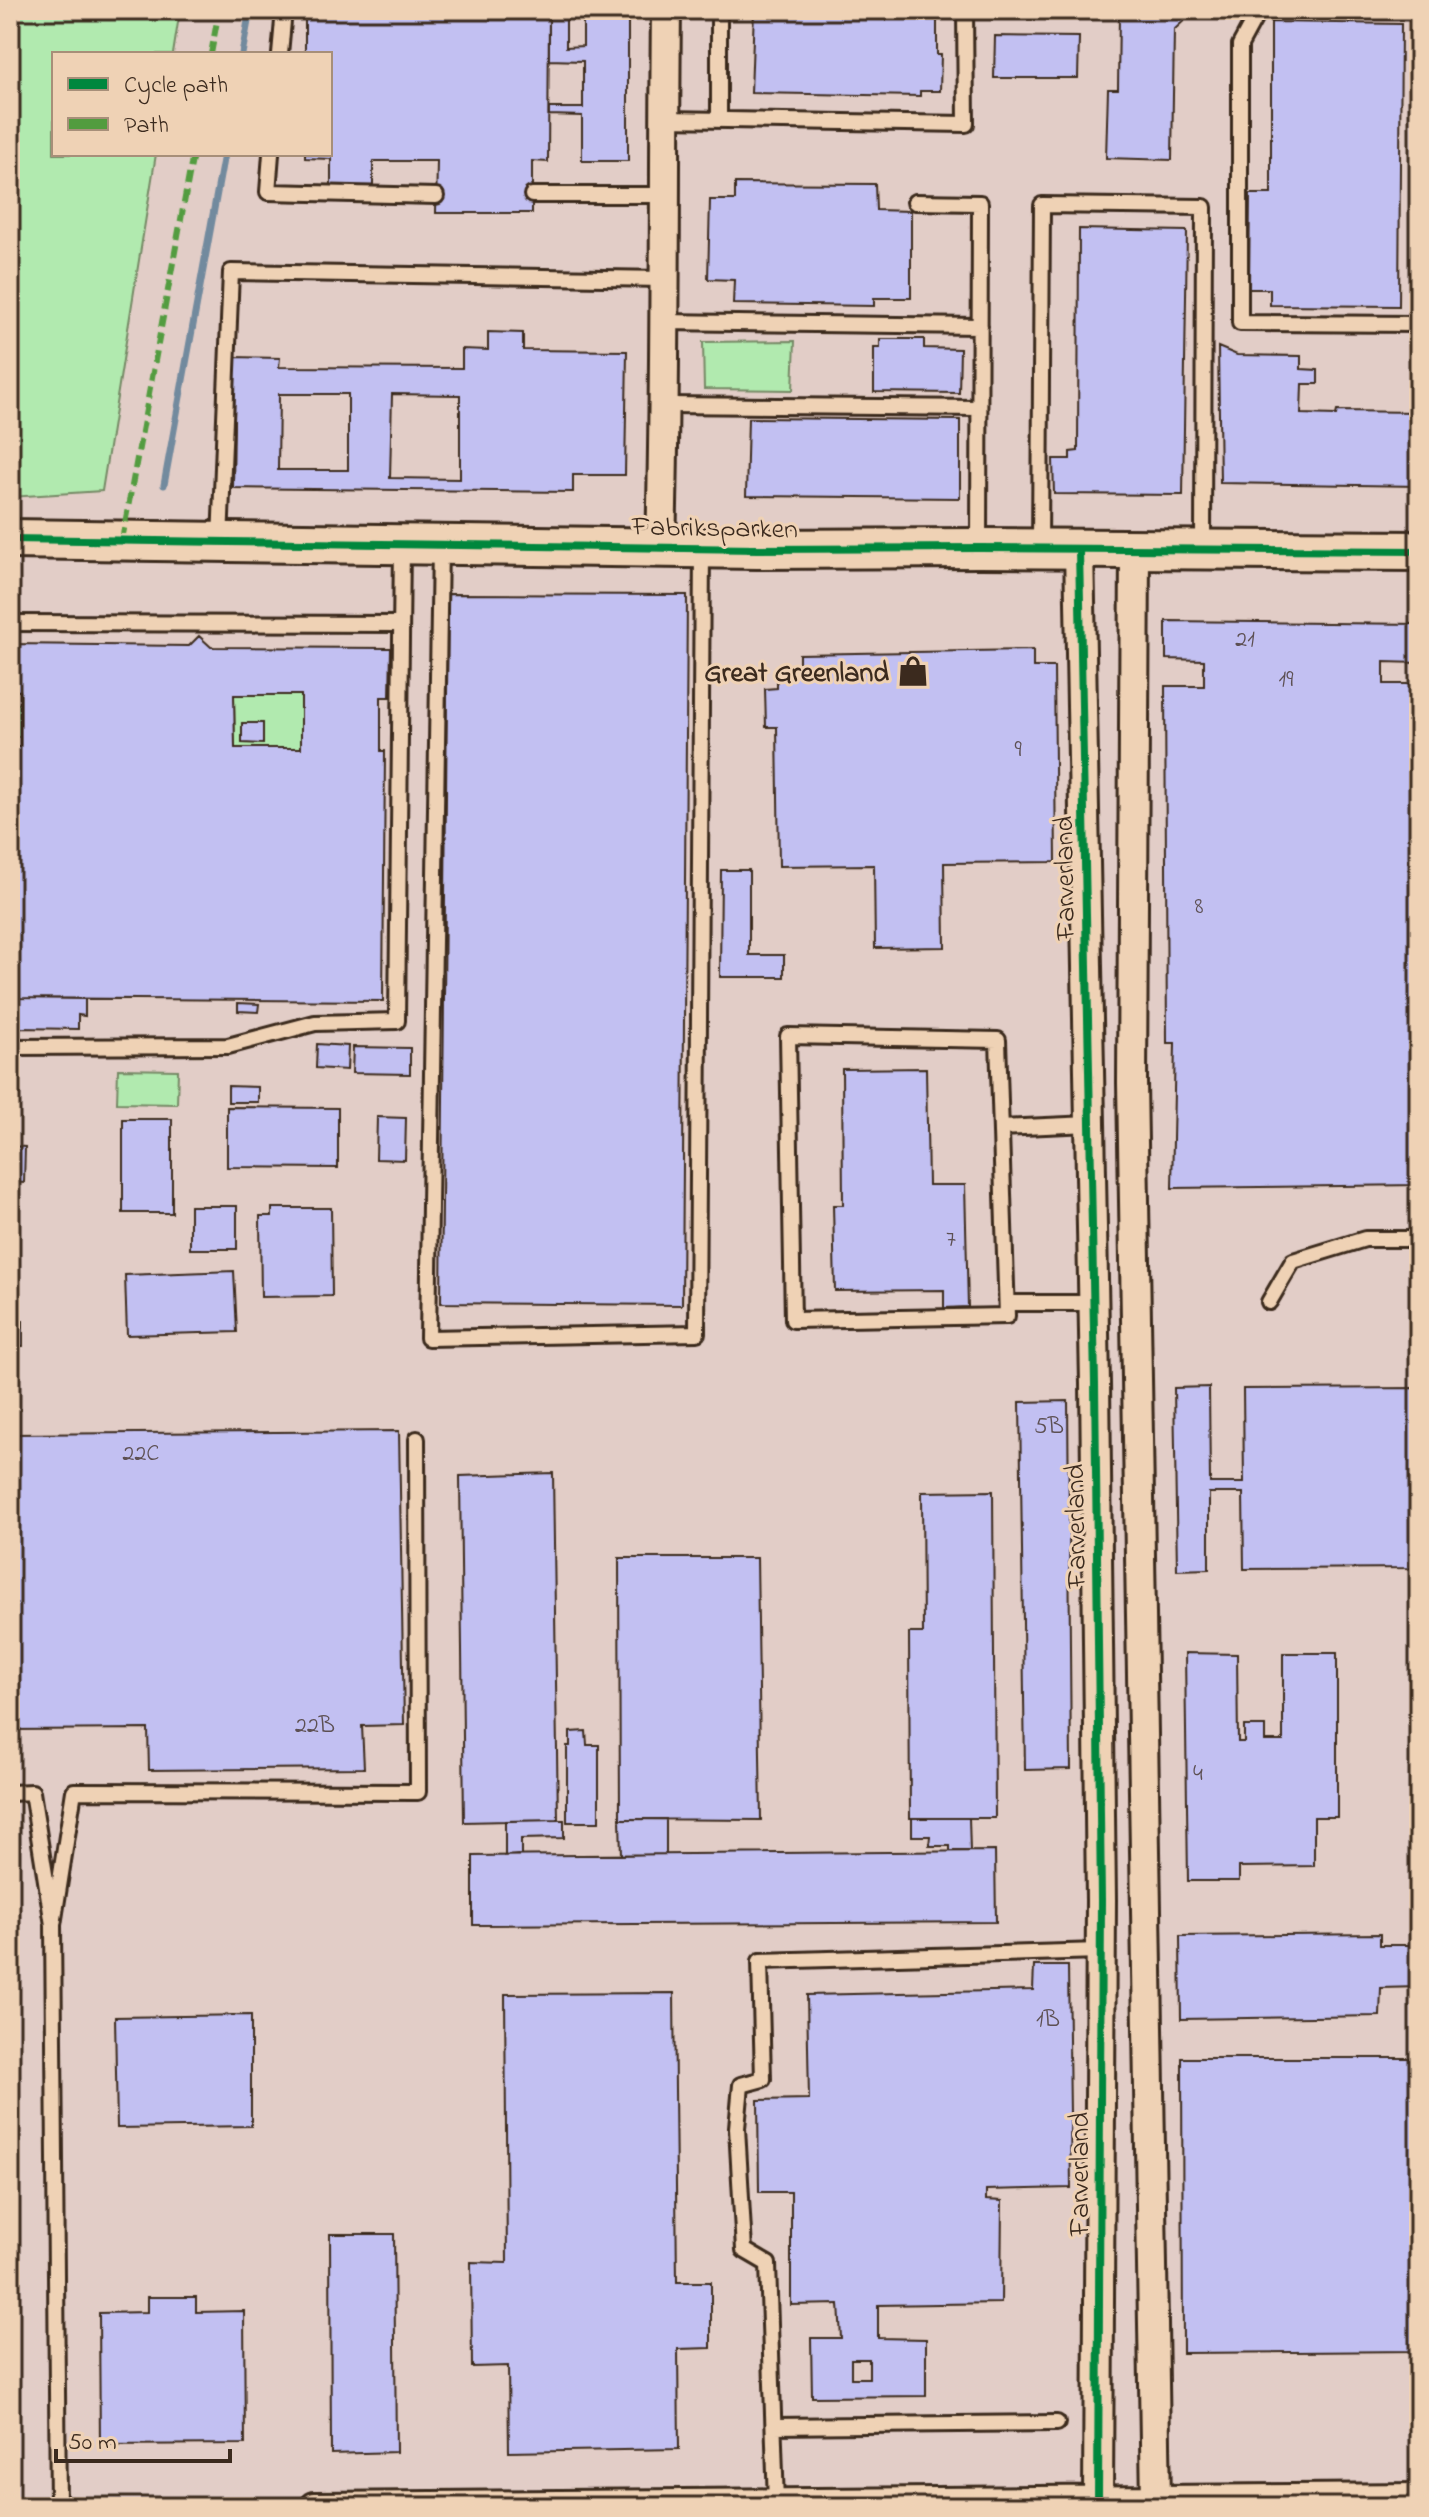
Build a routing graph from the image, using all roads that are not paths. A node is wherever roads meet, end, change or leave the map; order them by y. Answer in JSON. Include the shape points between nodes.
{"nodes":[{"id":1,"x":284,"y":10,"type":"edge"},
{"id":2,"x":666,"y":10,"type":"edge"},
{"id":3,"x":719,"y":10,"type":"edge"},
{"id":4,"x":965,"y":10,"type":"edge"},
{"id":5,"x":1259,"y":10,"type":"edge"},
{"id":6,"x":280,"y":52,"type":"edge"},
{"id":7,"x":665,"y":119,"type":"junction"},
{"id":8,"x":719,"y":119,"type":"junction"},
{"id":9,"x":271,"y":156,"type":"edge"},
{"id":10,"x":532,"y":195,"type":"dead end"},
{"id":11,"x":665,"y":195,"type":"junction"},
{"id":12,"x":436,"y":196,"type":"dead end"},
{"id":13,"x":915,"y":202,"type":"dead end"},
{"id":14,"x":664,"y":279,"type":"junction"},
{"id":15,"x":663,"y":322,"type":"junction"},
{"id":16,"x":1419,"y":324,"type":"edge"},
{"id":17,"x":980,"y":326,"type":"junction"},
{"id":18,"x":665,"y":405,"type":"junction"},
{"id":19,"x":979,"y":408,"type":"junction"},
{"id":20,"x":10,"y":539,"type":"edge"},
{"id":21,"x":220,"y":541,"type":"junction"},
{"id":22,"x":402,"y":544,"type":"junction"},
{"id":23,"x":440,"y":544,"type":"junction"},
{"id":24,"x":661,"y":547,"type":"junction"},
{"id":25,"x":702,"y":548,"type":"junction"},
{"id":26,"x":979,"y":548,"type":"junction"},
{"id":27,"x":1040,"y":549,"type":"junction"},
{"id":28,"x":1079,"y":549,"type":"junction"},
{"id":29,"x":1135,"y":550,"type":"junction"},
{"id":30,"x":1203,"y":550,"type":"junction"},
{"id":31,"x":1419,"y":551,"type":"edge"},
{"id":32,"x":10,"y":623,"type":"edge"},
{"id":33,"x":400,"y":624,"type":"junction"},
{"id":34,"x":1086,"y":923,"type":"junction"},
{"id":35,"x":1133,"y":923,"type":"junction"},
{"id":36,"x":10,"y":1047,"type":"edge"},
{"id":37,"x":1090,"y":1124,"type":"junction"},
{"id":38,"x":1001,"y":1128,"type":"junction"},
{"id":39,"x":1419,"y":1239,"type":"edge"},
{"id":40,"x":1136,"y":1302,"type":"junction"},
{"id":41,"x":1269,"y":1302,"type":"dead end"},
{"id":42,"x":1007,"y":1303,"type":"junction"},
{"id":43,"x":1093,"y":1303,"type":"junction"},
{"id":44,"x":1137,"y":1383,"type":"junction"},
{"id":45,"x":1095,"y":1384,"type":"junction"},
{"id":46,"x":417,"y":1439,"type":"dead end"},
{"id":47,"x":1097,"y":1589,"type":"junction"},
{"id":48,"x":1140,"y":1589,"type":"junction"},
{"id":49,"x":10,"y":1793,"type":"edge"},
{"id":50,"x":1146,"y":1899,"type":"junction"},
{"id":51,"x":1101,"y":1900,"type":"junction"},
{"id":52,"x":53,"y":1925,"type":"junction"},
{"id":53,"x":1100,"y":1951,"type":"junction"},
{"id":54,"x":1057,"y":2423,"type":"dead end"},
{"id":55,"x":774,"y":2426,"type":"junction"},
{"id":56,"x":1419,"y":2498,"type":"edge"},
{"id":57,"x":1156,"y":2501,"type":"junction"},
{"id":58,"x":1098,"y":2502,"type":"junction"},
{"id":59,"x":776,"y":2504,"type":"junction"},
{"id":60,"x":709,"y":2506,"type":"edge"},
{"id":61,"x":58,"y":2507,"type":"edge"},
{"id":62,"x":315,"y":2507,"type":"edge"}],
"edges":[{"from":1,"to":6,"type":"lane"},
{"from":2,"to":7,"type":"street","name":"Fabriksparken"},
{"from":3,"to":8,"type":"lane"},
{"from":4,"to":8,"type":"lane","via":[[966,124]]},
{"from":5,"to":16,"type":"lane","via":[[1240,45],[1240,323]]},
{"from":7,"to":8,"type":"lane"},
{"from":7,"to":11,"type":"street","name":"Fabriksparken"},
{"from":9,"to":12,"type":"lane","via":[[268,192]]},
{"from":10,"to":11,"type":"lane"},
{"from":11,"to":14,"type":"street","name":"Fabriksparken"},
{"from":13,"to":17,"type":"lane","via":[[980,203]]},
{"from":14,"to":15,"type":"street","name":"Fabriksparken"},
{"from":14,"to":21,"type":"lane","via":[[231,272]]},
{"from":15,"to":17,"type":"lane"},
{"from":15,"to":18,"type":"street","name":"Fabriksparken"},
{"from":17,"to":19,"type":"lane"},
{"from":18,"to":19,"type":"lane"},
{"from":18,"to":24,"type":"street","name":"Fabriksparken"},
{"from":19,"to":26,"type":"lane"},
{"from":20,"to":21,"type":"street","name":"Fabriksparken"},
{"from":21,"to":22,"type":"street","name":"Fabriksparken"},
{"from":22,"to":23,"type":"street","name":"Fabriksparken"},
{"from":22,"to":33,"type":"lane"},
{"from":23,"to":24,"type":"street","name":"Fabriksparken"},
{"from":23,"to":25,"type":"lane","via":[[428,1338],[697,1333]]},
{"from":24,"to":25,"type":"street","name":"Fabriksparken"},
{"from":25,"to":26,"type":"street","name":"Fabriksparken"},
{"from":26,"to":27,"type":"street","name":"Fabriksparken"},
{"from":27,"to":28,"type":"street","name":"Fabriksparken"},
{"from":27,"to":30,"type":"lane","via":[[1042,205],[1204,207]]},
{"from":28,"to":29,"type":"street","name":"Fabriksparken"},
{"from":28,"to":34,"type":"street","name":"Farverland"},
{"from":29,"to":30,"type":"street","name":"Fabriksparken"},
{"from":29,"to":35,"type":"street"},
{"from":30,"to":31,"type":"street","name":"Fabriksparken"},
{"from":32,"to":33,"type":"lane"},
{"from":33,"to":36,"type":"lane","via":[[397,1021],[315,1023],[228,1046]]},
{"from":34,"to":35,"type":"street"},
{"from":34,"to":37,"type":"street","name":"Farverland"},
{"from":35,"to":40,"type":"street"},
{"from":37,"to":38,"type":"lane"},
{"from":37,"to":43,"type":"street","name":"Farverland"},
{"from":38,"to":42,"type":"lane"},
{"from":38,"to":42,"type":"lane","via":[[998,1040],[788,1036],[793,1320],[1007,1316]]},
{"from":39,"to":41,"type":"lane","via":[[1365,1239],[1293,1261]]},
{"from":40,"to":43,"type":"street"},
{"from":40,"to":44,"type":"street"},
{"from":42,"to":43,"type":"lane"},
{"from":43,"to":45,"type":"street","name":"Farverland"},
{"from":44,"to":45,"type":"street"},
{"from":44,"to":48,"type":"street"},
{"from":45,"to":47,"type":"street","name":"Farverland"},
{"from":46,"to":52,"type":"lane","via":[[418,1792],[74,1791]]},
{"from":47,"to":48,"type":"street"},
{"from":47,"to":51,"type":"street","name":"Farverland"},
{"from":48,"to":50,"type":"street"},
{"from":49,"to":52,"type":"lane","via":[[32,1792]]},
{"from":50,"to":51,"type":"street"},
{"from":50,"to":57,"type":"street"},
{"from":51,"to":53,"type":"street","name":"Farverland"},
{"from":52,"to":61,"type":"lane"},
{"from":53,"to":55,"type":"lane","via":[[760,1961],[763,2079],[741,2085],[737,2128],[744,2250],[768,2264]]},
{"from":53,"to":58,"type":"street","name":"Farverland"},
{"from":54,"to":55,"type":"lane"},
{"from":55,"to":59,"type":"lane"},
{"from":56,"to":57,"type":"street"},
{"from":57,"to":58,"type":"street"},
{"from":58,"to":59,"type":"street"},
{"from":59,"to":60,"type":"street"},
{"from":60,"to":62,"type":"street"}]}
